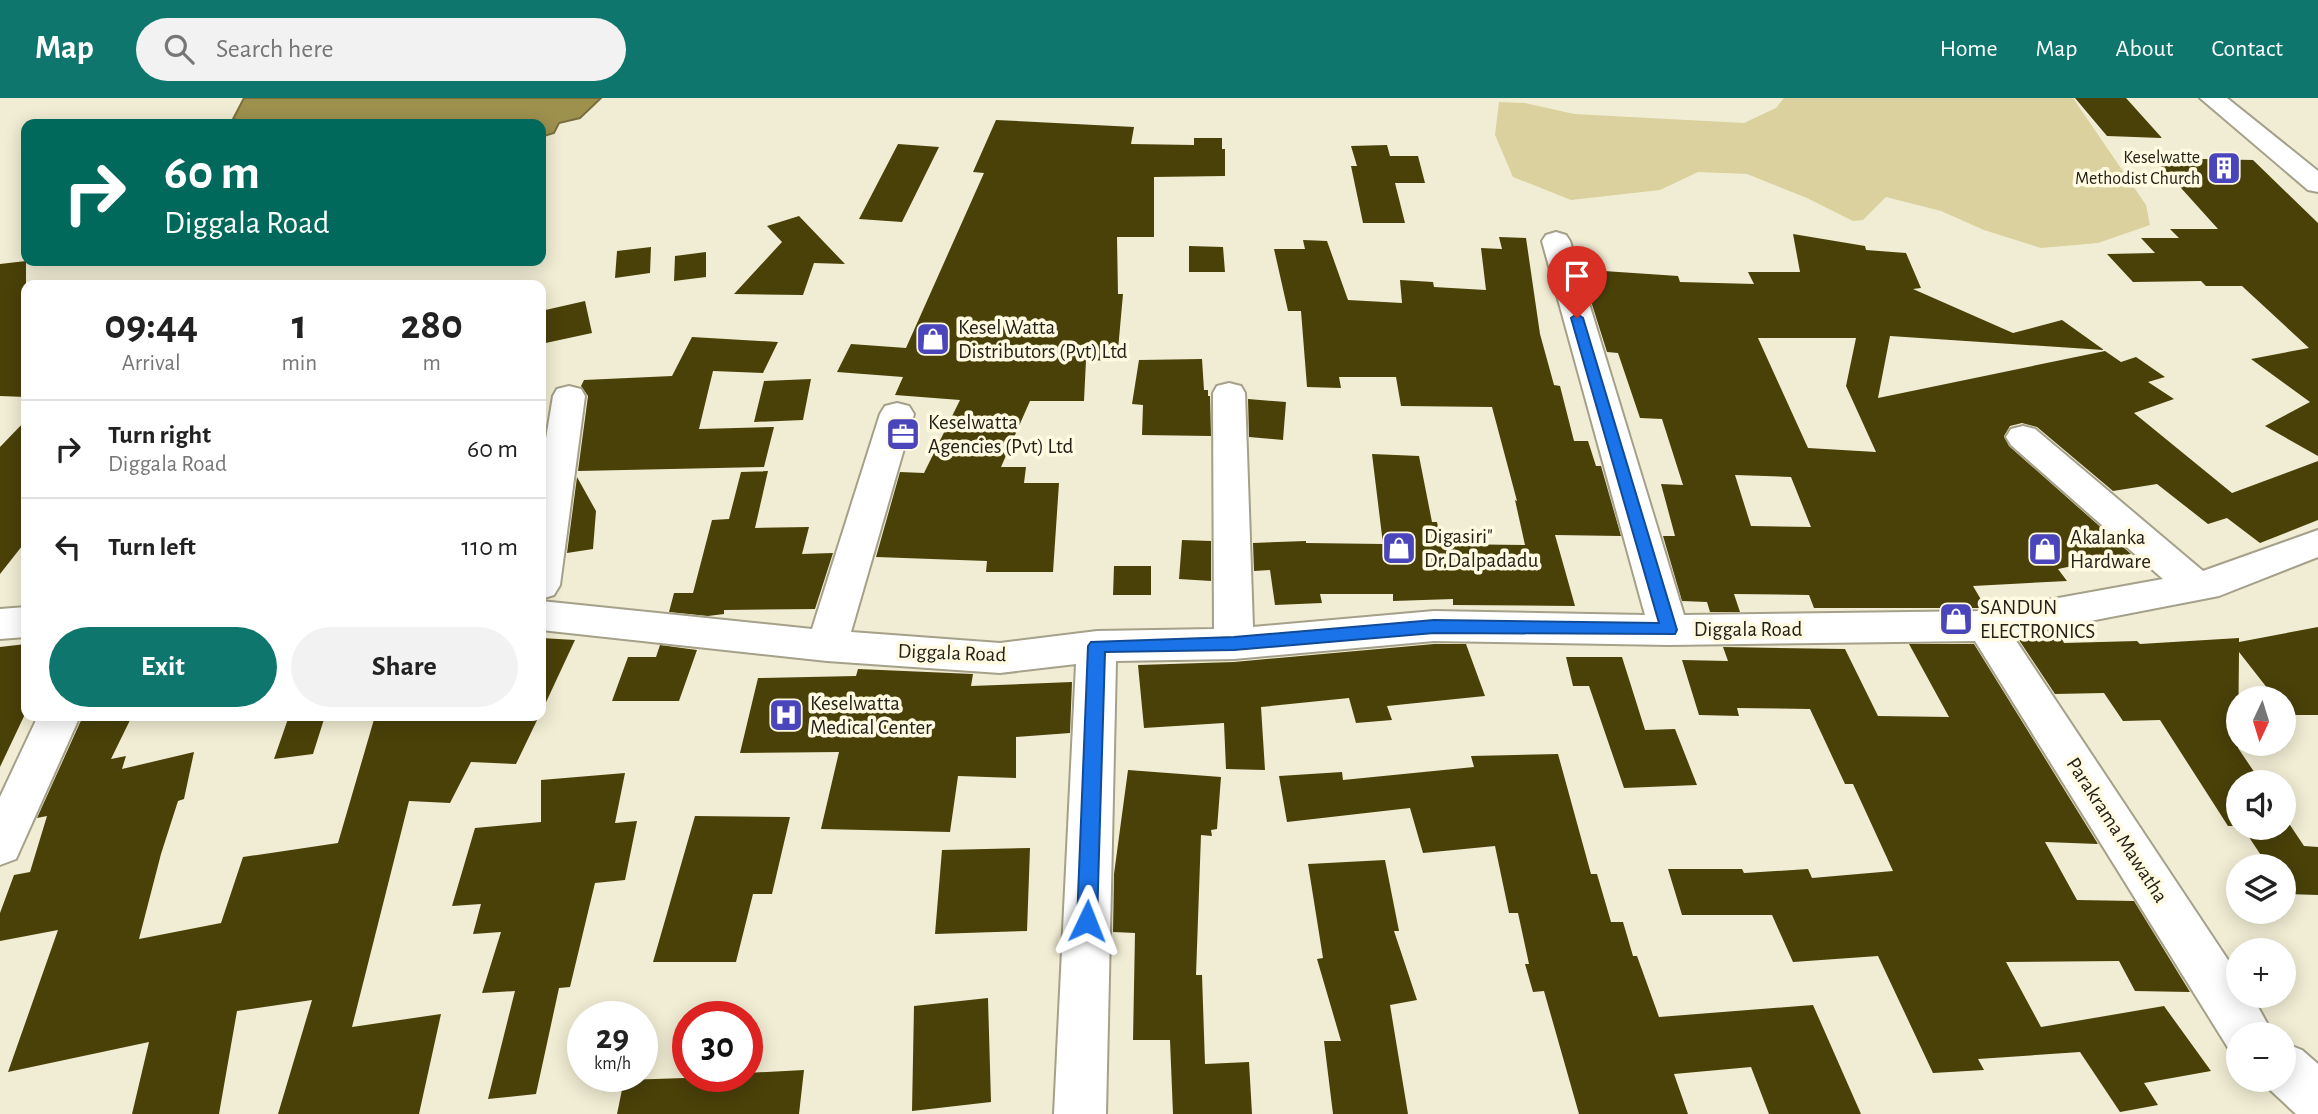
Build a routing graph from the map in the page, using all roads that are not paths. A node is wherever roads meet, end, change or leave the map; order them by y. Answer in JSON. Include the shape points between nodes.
{"nodes":[{"id":1,"x":2212,"y":98,"type":"edge"},
{"id":2,"x":2318,"y":184,"type":"edge"},
{"id":3,"x":1556,"y":241,"type":"dead end"},
{"id":4,"x":1229,"y":393,"type":"dead end"},
{"id":5,"x":569,"y":396,"type":"dead end"},
{"id":6,"x":897,"y":414,"type":"dead end"},
{"id":7,"x":2023,"y":438,"type":"dead end"},
{"id":8,"x":2318,"y":543,"type":"edge"},
{"id":9,"x":546,"y":551,"type":"edge"},
{"id":10,"x":2196,"y":586,"type":"junction"},
{"id":11,"x":546,"y":617,"type":"edge"},
{"id":12,"x":21,"y":622,"type":"edge"},
{"id":13,"x":0,"y":624,"type":"edge"},
{"id":14,"x":1986,"y":626,"type":"junction"},
{"id":15,"x":1669,"y":630,"type":"junction"},
{"id":16,"x":1234,"y":644,"type":"junction"},
{"id":17,"x":827,"y":646,"type":"junction"},
{"id":18,"x":1097,"y":646,"type":"junction"},
{"id":19,"x":57,"y":721,"type":"edge"},
{"id":20,"x":0,"y":845,"type":"edge"},
{"id":21,"x":2240,"y":1022,"type":"edge"},
{"id":22,"x":2296,"y":1079,"type":"edge"},
{"id":23,"x":2318,"y":1099,"type":"edge"},
{"id":24,"x":1080,"y":1114,"type":"edge"}],
"edges":[{"from":1,"to":2,"type":"street"},
{"from":3,"to":15,"type":"street"},
{"from":4,"to":16,"type":"street"},
{"from":5,"to":9,"type":"street"},
{"from":6,"to":17,"type":"street"},
{"from":7,"to":10,"type":"street"},
{"from":8,"to":10,"type":"street","name":"Diggala Road","via":[[2219,582]]},
{"from":10,"to":14,"type":"street","name":"Diggala Road"},
{"from":11,"to":17,"type":"street","name":"Diggala Road"},
{"from":12,"to":13,"type":"street"},
{"from":14,"to":15,"type":"street","name":"Diggala Road"},
{"from":14,"to":21,"type":"street","name":"Parakrama Mawatha"},
{"from":15,"to":16,"type":"street","name":"Diggala Road","via":[[1434,626]]},
{"from":16,"to":18,"type":"street","name":"Diggala Road"},
{"from":17,"to":18,"type":"street","name":"Diggala Road","via":[[1000,658]]},
{"from":18,"to":24,"type":"street"},
{"from":19,"to":20,"type":"street"},
{"from":22,"to":23,"type":"street"}]}
